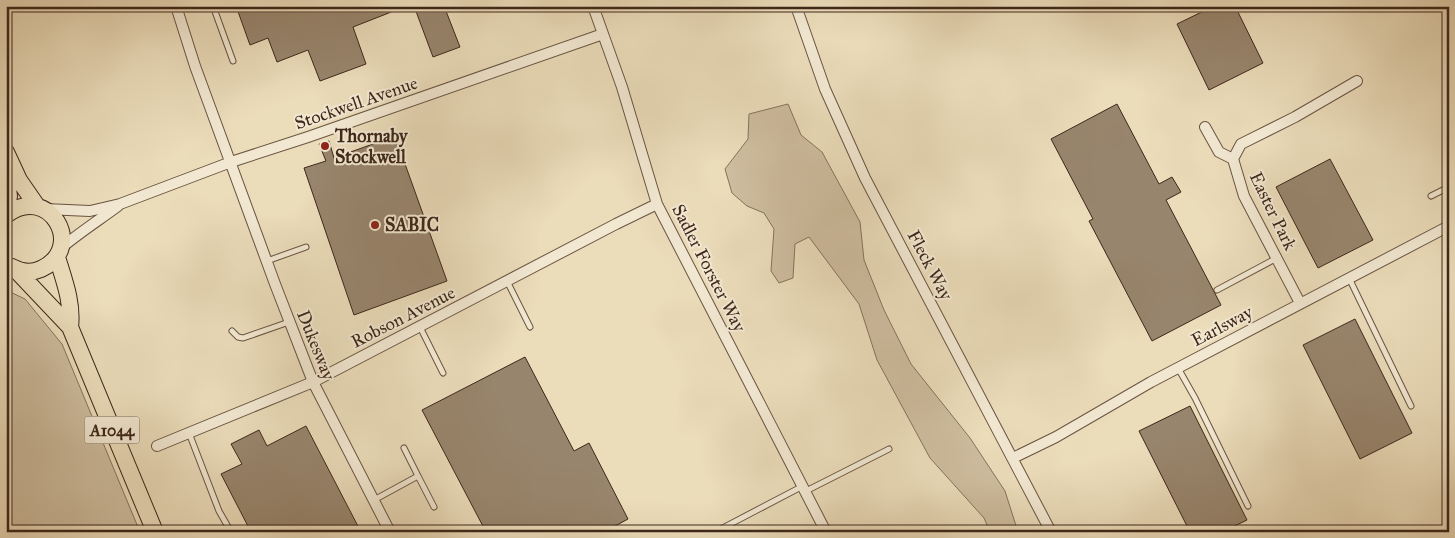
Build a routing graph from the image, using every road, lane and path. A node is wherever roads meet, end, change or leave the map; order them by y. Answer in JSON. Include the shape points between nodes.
{"nodes":[{"id":1,"x":176,"y":6,"type":"edge"},
{"id":2,"x":213,"y":6,"type":"edge"},
{"id":3,"x":593,"y":6,"type":"edge"},
{"id":4,"x":796,"y":6,"type":"edge"},
{"id":5,"x":603,"y":34,"type":"junction"},
{"id":6,"x":232,"y":61,"type":"dead end"},
{"id":7,"x":1358,"y":80,"type":"dead end"},
{"id":8,"x":1205,"y":127,"type":"dead end"},
{"id":9,"x":6,"y":152,"type":"edge"},
{"id":10,"x":1233,"y":159,"type":"junction"},
{"id":11,"x":231,"y":162,"type":"junction"},
{"id":12,"x":6,"y":174,"type":"edge"},
{"id":13,"x":1449,"y":187,"type":"edge"},
{"id":14,"x":1431,"y":196,"type":"dead end"},
{"id":15,"x":120,"y":204,"type":"junction"},
{"id":16,"x":657,"y":204,"type":"junction"},
{"id":17,"x":41,"y":208,"type":"junction"},
{"id":18,"x":6,"y":215,"type":"edge"},
{"id":19,"x":1449,"y":226,"type":"edge"},
{"id":20,"x":306,"y":247,"type":"dead end"},
{"id":21,"x":59,"y":253,"type":"junction"},
{"id":22,"x":1277,"y":258,"type":"junction"},
{"id":23,"x":266,"y":261,"type":"junction"},
{"id":24,"x":11,"y":265,"type":"edge"},
{"id":25,"x":1349,"y":278,"type":"junction"},
{"id":26,"x":507,"y":281,"type":"junction"},
{"id":27,"x":1217,"y":290,"type":"dead end"},
{"id":28,"x":1300,"y":303,"type":"junction"},
{"id":29,"x":289,"y":322,"type":"junction"},
{"id":30,"x":70,"y":327,"type":"junction"},
{"id":31,"x":420,"y":327,"type":"junction"},
{"id":32,"x":530,"y":327,"type":"dead end"},
{"id":33,"x":232,"y":331,"type":"dead end"},
{"id":34,"x":1178,"y":368,"type":"junction"},
{"id":35,"x":443,"y":373,"type":"dead end"},
{"id":36,"x":313,"y":382,"type":"junction"},
{"id":37,"x":1411,"y":406,"type":"dead end"},
{"id":38,"x":188,"y":433,"type":"junction"},
{"id":39,"x":156,"y":446,"type":"dead end"},
{"id":40,"x":404,"y":448,"type":"dead end"},
{"id":41,"x":889,"y":450,"type":"dead end"},
{"id":42,"x":1013,"y":458,"type":"junction"},
{"id":43,"x":418,"y":476,"type":"junction"},
{"id":44,"x":804,"y":488,"type":"junction"},
{"id":45,"x":374,"y":500,"type":"junction"},
{"id":46,"x":1248,"y":506,"type":"dead end"},
{"id":47,"x":434,"y":507,"type":"dead end"},
{"id":48,"x":155,"y":532,"type":"edge"},
{"id":49,"x":231,"y":532,"type":"edge"},
{"id":50,"x":390,"y":532,"type":"edge"},
{"id":51,"x":715,"y":532,"type":"edge"},
{"id":52,"x":826,"y":532,"type":"edge"},
{"id":53,"x":1051,"y":532,"type":"edge"}],
"edges":[{"from":1,"to":11,"type":"street","name":"Dukesway"},
{"from":2,"to":6,"type":"lane"},
{"from":3,"to":5,"type":"street","name":"Sadler Forster Way"},
{"from":4,"to":42,"type":"street","name":"Fleck Way","via":[[825,89],[865,178]]},
{"from":5,"to":11,"type":"street","name":"Stockwell Avenue"},
{"from":5,"to":16,"type":"street","name":"Sadler Forster Way"},
{"from":7,"to":10,"type":"street","name":"Easter Park","via":[[1241,144]]},
{"from":8,"to":10,"type":"street","via":[[1219,152]]},
{"from":9,"to":17,"type":"main road","number":"A1044","via":[[19,180]]},
{"from":10,"to":22,"type":"street","name":"Easter Park","via":[[1244,196]]},
{"from":11,"to":15,"type":"street","name":"Stockwell Avenue"},
{"from":11,"to":23,"type":"street","name":"Dukesway"},
{"from":12,"to":18,"type":"main road","via":[[9,196]]},
{"from":13,"to":14,"type":"lane"},
{"from":15,"to":17,"type":"street","name":"Stockwell Avenue","via":[[90,211]]},
{"from":15,"to":21,"type":"street","name":"Stockwell Avenue","via":[[84,229]]},
{"from":16,"to":26,"type":"street","name":"Robson Avenue"},
{"from":16,"to":44,"type":"street","name":"Sadler Forster Way"},
{"from":17,"to":18,"type":"main road","via":[[21,206]]},
{"from":17,"to":21,"type":"main road","number":"A1044","via":[[54,216],[60,226]]},
{"from":19,"to":25,"type":"street","name":"Earlsway"},
{"from":20,"to":23,"type":"lane"},
{"from":21,"to":24,"type":"main road","number":"A1044","via":[[49,266],[38,270],[26,272]]},
{"from":21,"to":30,"type":"main road","number":"A1044","via":[[71,315]]},
{"from":22,"to":27,"type":"lane"},
{"from":22,"to":28,"type":"street","name":"Easter Park"},
{"from":23,"to":29,"type":"street","name":"Dukesway"},
{"from":24,"to":30,"type":"main road","number":"A1044"},
{"from":25,"to":28,"type":"street","name":"Earlsway"},
{"from":25,"to":37,"type":"lane"},
{"from":26,"to":31,"type":"street","name":"Robson Avenue"},
{"from":26,"to":32,"type":"lane"},
{"from":28,"to":34,"type":"street","name":"Earlsway"},
{"from":29,"to":33,"type":"lane","via":[[243,338]]},
{"from":29,"to":36,"type":"street","name":"Dukesway"},
{"from":30,"to":48,"type":"main road","number":"A1044"},
{"from":31,"to":35,"type":"lane"},
{"from":31,"to":36,"type":"street","name":"Robson Avenue"},
{"from":34,"to":42,"type":"street","name":"Earlsway"},
{"from":34,"to":46,"type":"lane"},
{"from":36,"to":38,"type":"street","name":"Robson Avenue"},
{"from":36,"to":45,"type":"street","name":"Dukesway"},
{"from":38,"to":39,"type":"street","name":"Robson Avenue"},
{"from":38,"to":49,"type":"lane"},
{"from":40,"to":43,"type":"lane"},
{"from":41,"to":44,"type":"lane"},
{"from":42,"to":53,"type":"street","name":"Fleck Way"},
{"from":43,"to":45,"type":"lane"},
{"from":43,"to":47,"type":"lane"},
{"from":44,"to":51,"type":"lane"},
{"from":44,"to":52,"type":"street","name":"Sadler Forster Way"},
{"from":45,"to":50,"type":"street","name":"Dukesway"}]}
